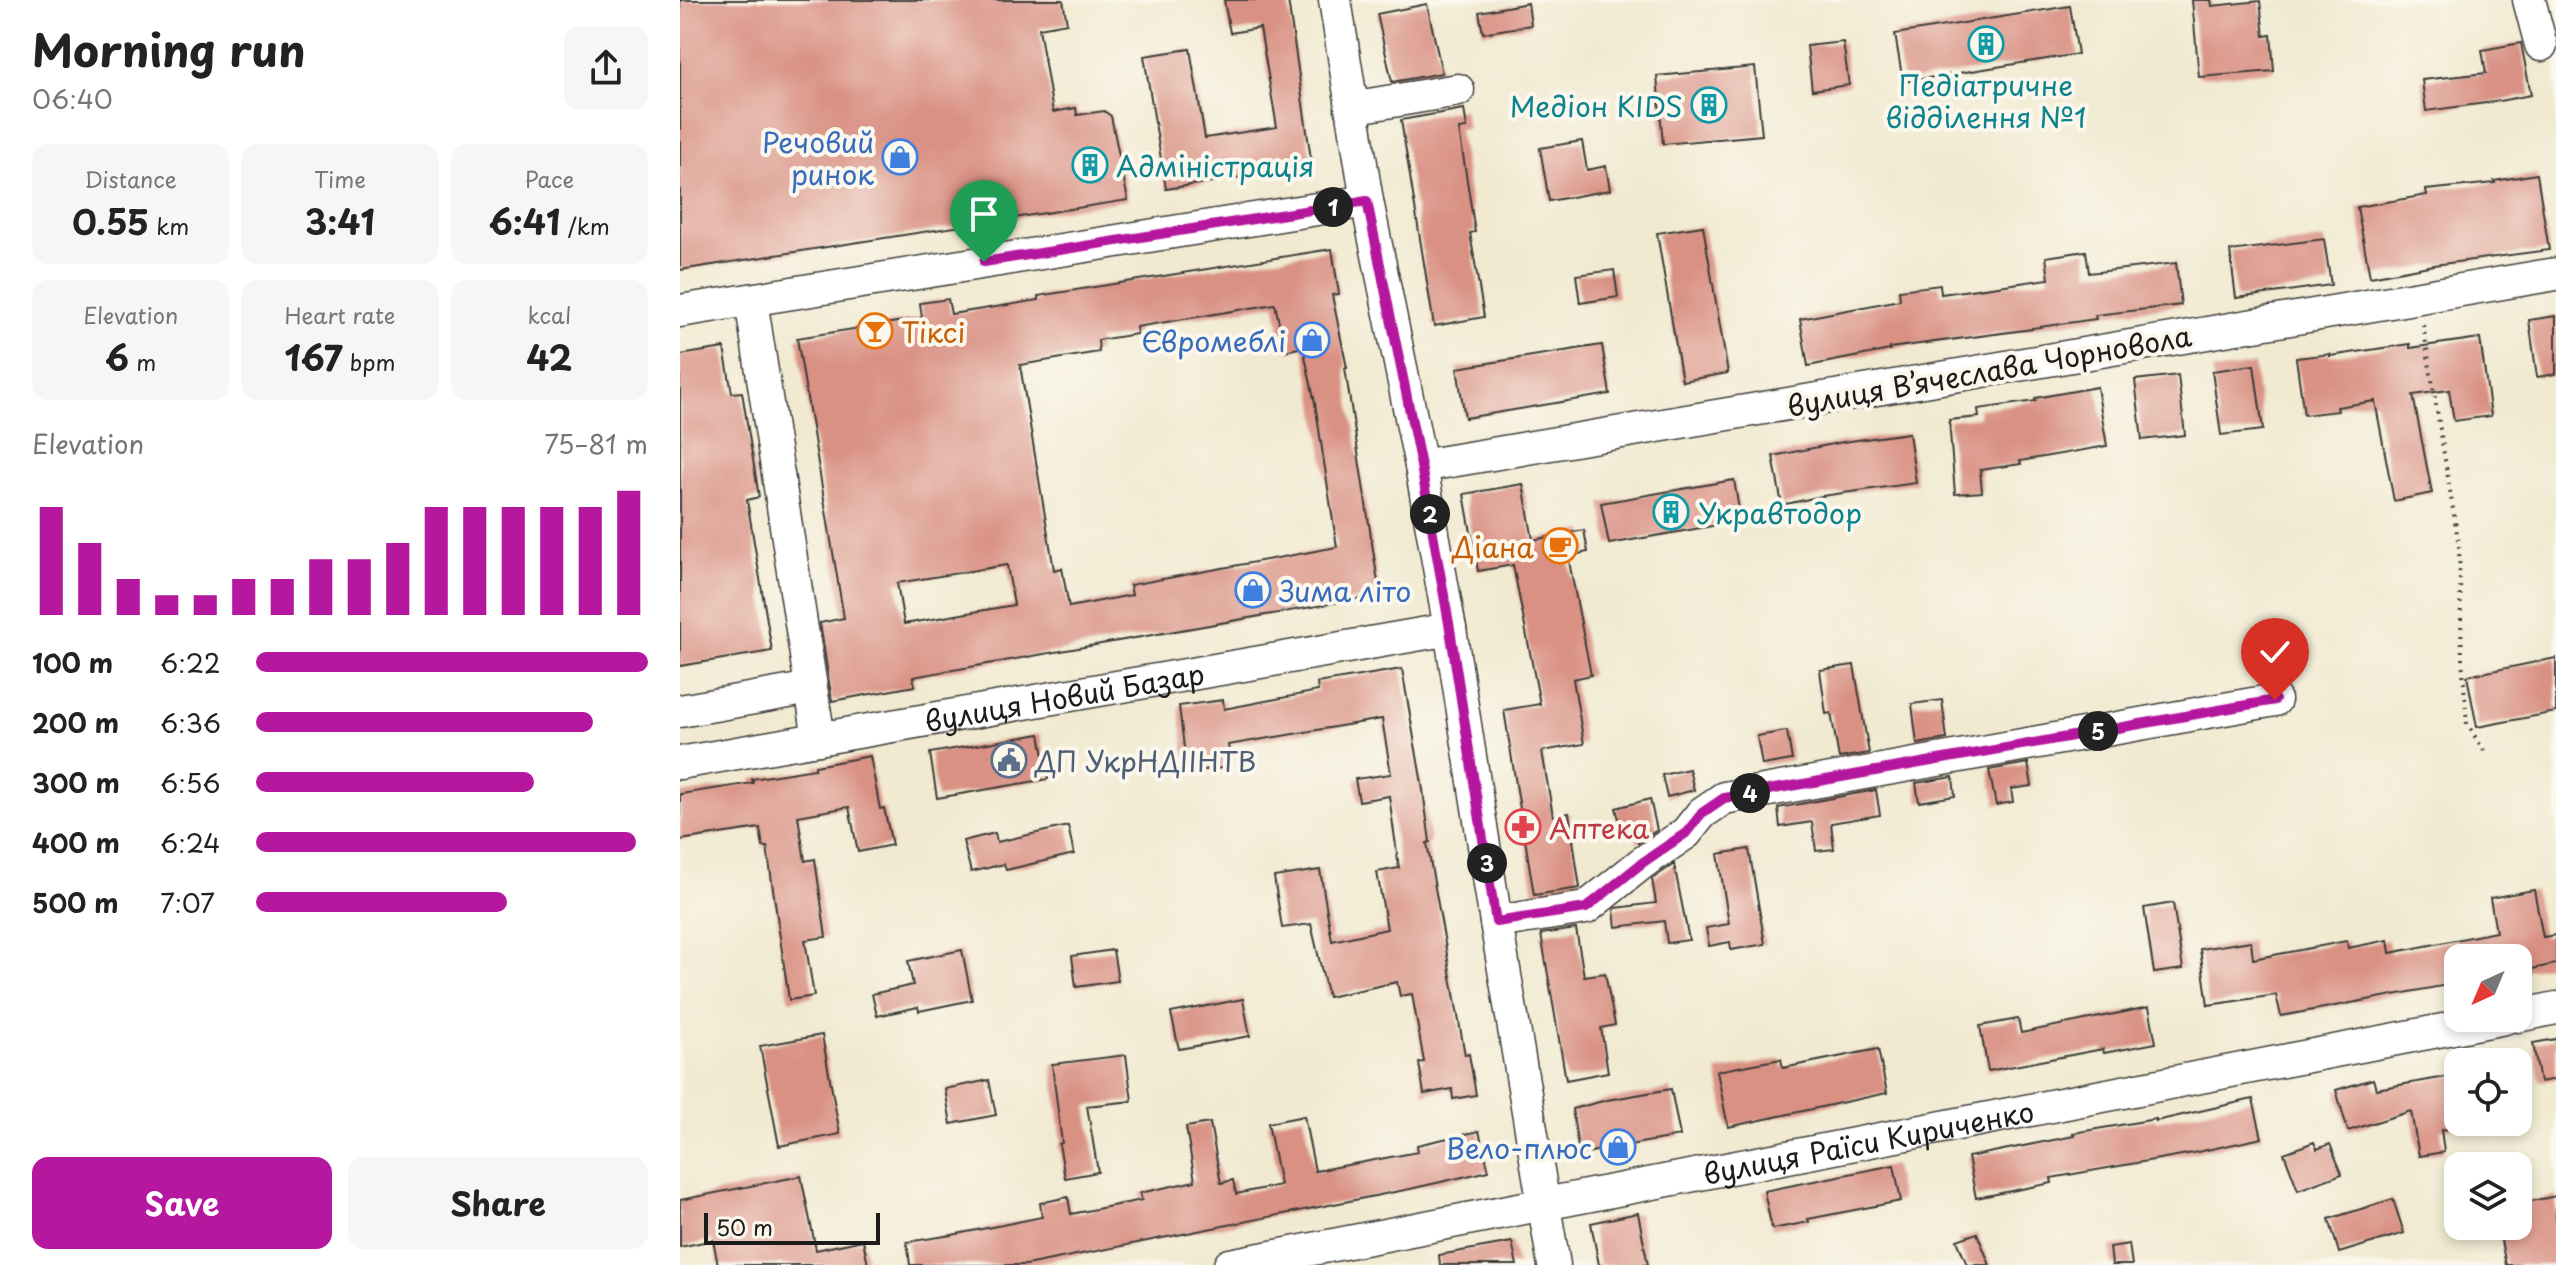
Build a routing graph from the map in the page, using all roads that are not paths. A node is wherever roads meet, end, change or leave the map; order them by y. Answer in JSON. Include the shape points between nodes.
{"nodes":[{"id":1,"x":1335,"y":0,"type":"edge"},
{"id":2,"x":2529,"y":0,"type":"edge"},
{"id":3,"x":2541,"y":45,"type":"dead end"},
{"id":4,"x":1458,"y":90,"type":"dead end"},
{"id":5,"x":1351,"y":108,"type":"junction"},
{"id":6,"x":1367,"y":201,"type":"junction"},
{"id":7,"x":2556,"y":274,"type":"edge"},
{"id":8,"x":751,"y":300,"type":"junction"},
{"id":9,"x":680,"y":311,"type":"edge"},
{"id":10,"x":1421,"y":466,"type":"junction"},
{"id":11,"x":1450,"y":629,"type":"junction"},
{"id":12,"x":811,"y":688,"type":"junction"},
{"id":13,"x":2275,"y":700,"type":"dead end"},
{"id":14,"x":680,"y":711,"type":"edge"},
{"id":15,"x":819,"y":739,"type":"junction"},
{"id":16,"x":680,"y":763,"type":"edge"},
{"id":17,"x":1496,"y":922,"type":"junction"},
{"id":18,"x":2556,"y":1008,"type":"edge"},
{"id":19,"x":2532,"y":1013,"type":"edge"},
{"id":20,"x":2444,"y":1030,"type":"edge"},
{"id":21,"x":1544,"y":1204,"type":"junction"},
{"id":22,"x":1230,"y":1265,"type":"edge"},
{"id":23,"x":1554,"y":1265,"type":"edge"}],
"edges":[{"from":1,"to":5,"type":"street"},
{"from":2,"to":3,"type":"street"},
{"from":4,"to":5,"type":"street"},
{"from":5,"to":6,"type":"street"},
{"from":6,"to":8,"type":"street"},
{"from":6,"to":10,"type":"street"},
{"from":7,"to":10,"type":"street","name":"вулиця Вʼячеслава Чорновола"},
{"from":8,"to":9,"type":"street"},
{"from":8,"to":12,"type":"street"},
{"from":10,"to":11,"type":"street"},
{"from":11,"to":15,"type":"street","name":"вулиця Новий Базар"},
{"from":11,"to":17,"type":"street"},
{"from":12,"to":14,"type":"street"},
{"from":12,"to":15,"type":"street"},
{"from":13,"to":17,"type":"street","via":[[1724,798],[1586,908]]},
{"from":15,"to":16,"type":"street","name":"вулиця Новий Базар"},
{"from":17,"to":21,"type":"street"},
{"from":18,"to":19,"type":"street"},
{"from":20,"to":21,"type":"street","name":"вулиця Раїси Кириченко"},
{"from":21,"to":22,"type":"street","name":"вулиця Раїси Кириченко"},
{"from":21,"to":23,"type":"street"}]}
